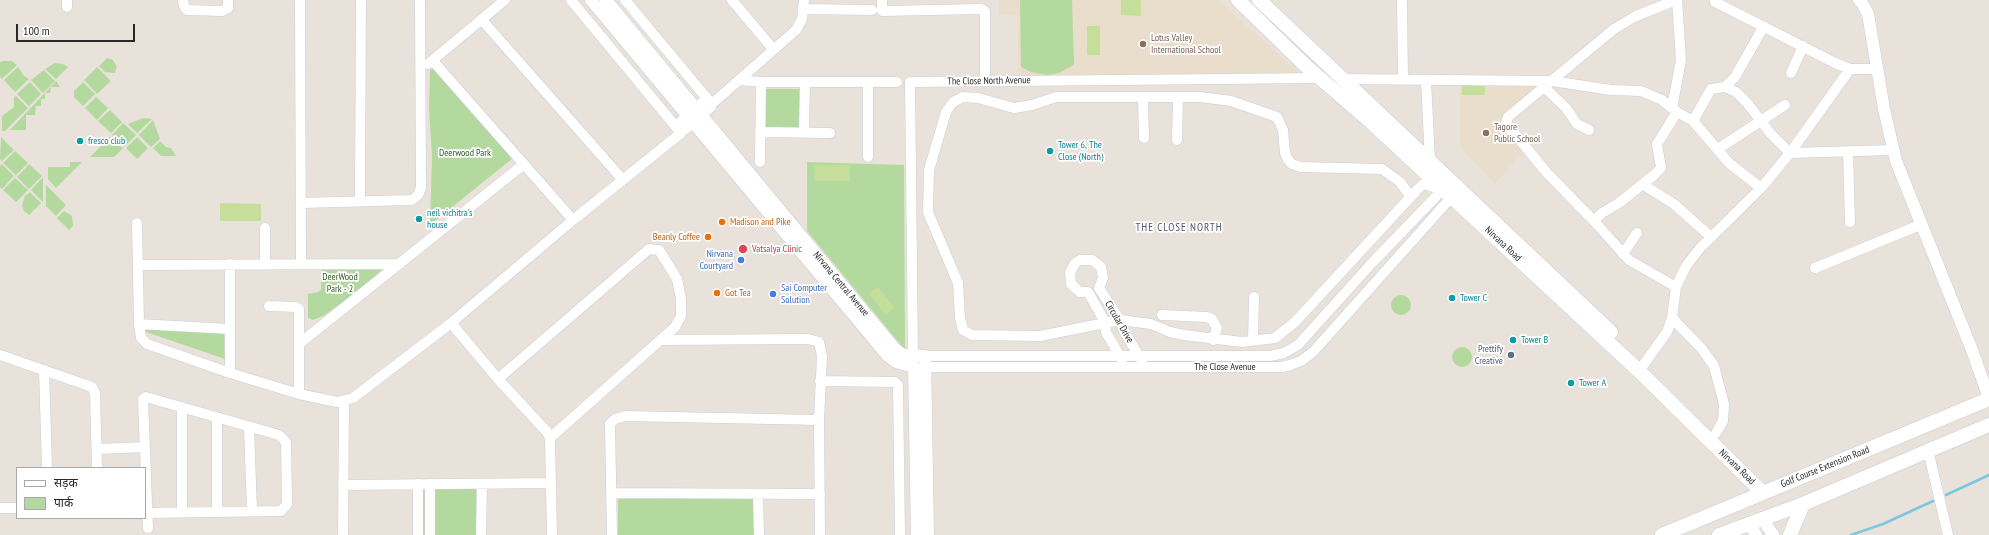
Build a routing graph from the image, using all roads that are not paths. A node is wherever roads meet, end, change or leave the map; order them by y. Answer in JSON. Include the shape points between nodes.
{"nodes":[{"id":1,"x":184,"y":0,"type":"edge"},
{"id":2,"x":228,"y":0,"type":"edge"},
{"id":3,"x":300,"y":0,"type":"edge"},
{"id":4,"x":362,"y":0,"type":"edge"},
{"id":5,"x":420,"y":0,"type":"edge"},
{"id":6,"x":505,"y":0,"type":"edge"},
{"id":7,"x":571,"y":0,"type":"edge"},
{"id":8,"x":591,"y":0,"type":"edge"},
{"id":9,"x":606,"y":0,"type":"edge"},
{"id":10,"x":625,"y":0,"type":"edge"},
{"id":11,"x":882,"y":0,"type":"edge"},
{"id":12,"x":1238,"y":0,"type":"edge"},
{"id":13,"x":1259,"y":0,"type":"edge"},
{"id":14,"x":1402,"y":0,"type":"edge"},
{"id":15,"x":1677,"y":0,"type":"edge"},
{"id":16,"x":1714,"y":1,"type":"edge"},
{"id":17,"x":1861,"y":1,"type":"edge"},
{"id":18,"x":736,"y":2,"type":"edge"},
{"id":19,"x":804,"y":5,"type":"edge"},
{"id":20,"x":872,"y":10,"type":"dead end"},
{"id":21,"x":482,"y":20,"type":"junction"},
{"id":22,"x":1764,"y":26,"type":"junction"},
{"id":23,"x":1803,"y":46,"type":"junction"},
{"id":24,"x":773,"y":49,"type":"junction"},
{"id":25,"x":433,"y":61,"type":"junction"},
{"id":26,"x":421,"y":69,"type":"junction"},
{"id":27,"x":1850,"y":69,"type":"junction"},
{"id":28,"x":1876,"y":69,"type":"junction"},
{"id":29,"x":1791,"y":73,"type":"dead end"},
{"id":30,"x":1322,"y":78,"type":"junction"},
{"id":31,"x":1342,"y":79,"type":"junction"},
{"id":32,"x":740,"y":80,"type":"junction"},
{"id":33,"x":1403,"y":80,"type":"junction"},
{"id":34,"x":1426,"y":80,"type":"junction"},
{"id":35,"x":985,"y":81,"type":"junction"},
{"id":36,"x":761,"y":82,"type":"junction"},
{"id":37,"x":805,"y":82,"type":"junction"},
{"id":38,"x":868,"y":82,"type":"junction"},
{"id":39,"x":897,"y":82,"type":"dead end"},
{"id":40,"x":1548,"y":84,"type":"junction"},
{"id":41,"x":1725,"y":87,"type":"junction"},
{"id":42,"x":1143,"y":97,"type":"junction"},
{"id":43,"x":1178,"y":97,"type":"junction"},
{"id":44,"x":710,"y":102,"type":"junction"},
{"id":45,"x":1785,"y":105,"type":"dead end"},
{"id":46,"x":1674,"y":110,"type":"junction"},
{"id":47,"x":694,"y":116,"type":"junction"},
{"id":48,"x":1693,"y":121,"type":"junction"},
{"id":49,"x":1762,"y":121,"type":"junction"},
{"id":50,"x":678,"y":130,"type":"junction"},
{"id":51,"x":1589,"y":130,"type":"dead end"},
{"id":52,"x":760,"y":132,"type":"junction"},
{"id":53,"x":804,"y":132,"type":"junction"},
{"id":54,"x":830,"y":133,"type":"dead end"},
{"id":55,"x":1144,"y":138,"type":"dead end"},
{"id":56,"x":1177,"y":140,"type":"dead end"},
{"id":57,"x":1718,"y":149,"type":"junction"},
{"id":58,"x":1892,"y":150,"type":"junction"},
{"id":59,"x":1848,"y":152,"type":"junction"},
{"id":60,"x":1790,"y":153,"type":"junction"},
{"id":61,"x":868,"y":157,"type":"dead end"},
{"id":62,"x":760,"y":162,"type":"dead end"},
{"id":63,"x":1430,"y":162,"type":"junction"},
{"id":64,"x":524,"y":164,"type":"junction"},
{"id":65,"x":622,"y":180,"type":"junction"},
{"id":66,"x":1642,"y":184,"type":"junction"},
{"id":67,"x":1449,"y":187,"type":"junction"},
{"id":68,"x":1761,"y":188,"type":"junction"},
{"id":69,"x":1410,"y":196,"type":"junction"},
{"id":70,"x":360,"y":200,"type":"junction"},
{"id":71,"x":301,"y":203,"type":"junction"},
{"id":72,"x":573,"y":220,"type":"junction"},
{"id":73,"x":1594,"y":221,"type":"junction"},
{"id":74,"x":1850,"y":222,"type":"dead end"},
{"id":75,"x":137,"y":223,"type":"dead end"},
{"id":76,"x":1920,"y":225,"type":"junction"},
{"id":77,"x":265,"y":228,"type":"dead end"},
{"id":78,"x":1637,"y":234,"type":"dead end"},
{"id":79,"x":1711,"y":237,"type":"junction"},
{"id":80,"x":1623,"y":254,"type":"junction"},
{"id":81,"x":230,"y":264,"type":"junction"},
{"id":82,"x":265,"y":264,"type":"junction"},
{"id":83,"x":301,"y":264,"type":"junction"},
{"id":84,"x":400,"y":264,"type":"junction"},
{"id":85,"x":138,"y":265,"type":"junction"},
{"id":86,"x":1814,"y":268,"type":"dead end"},
{"id":87,"x":1676,"y":287,"type":"junction"},
{"id":88,"x":1254,"y":297,"type":"dead end"},
{"id":89,"x":269,"y":306,"type":"dead end"},
{"id":90,"x":1162,"y":315,"type":"dead end"},
{"id":91,"x":1672,"y":318,"type":"junction"},
{"id":92,"x":1120,"y":320,"type":"junction"},
{"id":93,"x":1105,"y":322,"type":"junction"},
{"id":94,"x":451,"y":323,"type":"junction"},
{"id":95,"x":139,"y":324,"type":"junction"},
{"id":96,"x":230,"y":329,"type":"junction"},
{"id":97,"x":661,"y":340,"type":"junction"},
{"id":98,"x":1213,"y":340,"type":"junction"},
{"id":99,"x":1253,"y":341,"type":"junction"},
{"id":100,"x":300,"y":343,"type":"junction"},
{"id":101,"x":1284,"y":353,"type":"junction"},
{"id":102,"x":0,"y":355,"type":"edge"},
{"id":103,"x":1120,"y":356,"type":"junction"},
{"id":104,"x":1139,"y":356,"type":"junction"},
{"id":105,"x":1206,"y":356,"type":"junction"},
{"id":106,"x":1245,"y":356,"type":"junction"},
{"id":107,"x":919,"y":362,"type":"junction"},
{"id":108,"x":1290,"y":365,"type":"junction"},
{"id":109,"x":1126,"y":367,"type":"junction"},
{"id":110,"x":1145,"y":367,"type":"junction"},
{"id":111,"x":1206,"y":367,"type":"junction"},
{"id":112,"x":1245,"y":367,"type":"junction"},
{"id":113,"x":1642,"y":368,"type":"junction"},
{"id":114,"x":44,"y":370,"type":"junction"},
{"id":115,"x":230,"y":373,"type":"junction"},
{"id":116,"x":498,"y":379,"type":"junction"},
{"id":117,"x":820,"y":381,"type":"junction"},
{"id":118,"x":299,"y":394,"type":"junction"},
{"id":119,"x":1989,"y":399,"type":"edge"},
{"id":120,"x":344,"y":401,"type":"junction"},
{"id":121,"x":182,"y":407,"type":"junction"},
{"id":122,"x":1952,"y":415,"type":"junction"},
{"id":123,"x":217,"y":418,"type":"junction"},
{"id":124,"x":819,"y":420,"type":"junction"},
{"id":125,"x":1989,"y":426,"type":"edge"},
{"id":126,"x":249,"y":428,"type":"junction"},
{"id":127,"x":1716,"y":433,"type":"junction"},
{"id":128,"x":1961,"y":437,"type":"junction"},
{"id":129,"x":550,"y":438,"type":"junction"},
{"id":130,"x":145,"y":447,"type":"junction"},
{"id":131,"x":97,"y":448,"type":"junction"},
{"id":132,"x":1928,"y":450,"type":"junction"},
{"id":133,"x":47,"y":467,"type":"edge"},
{"id":134,"x":97,"y":467,"type":"edge"},
{"id":135,"x":146,"y":467,"type":"edge"},
{"id":136,"x":146,"y":480,"type":"edge"},
{"id":137,"x":551,"y":483,"type":"junction"},
{"id":138,"x":418,"y":484,"type":"junction"},
{"id":139,"x":430,"y":484,"type":"junction"},
{"id":140,"x":482,"y":484,"type":"junction"},
{"id":141,"x":343,"y":485,"type":"junction"},
{"id":142,"x":1767,"y":491,"type":"junction"},
{"id":143,"x":612,"y":493,"type":"junction"},
{"id":144,"x":758,"y":494,"type":"junction"},
{"id":145,"x":820,"y":494,"type":"junction"},
{"id":146,"x":1803,"y":504,"type":"junction"},
{"id":147,"x":0,"y":508,"type":"edge"},
{"id":148,"x":16,"y":508,"type":"edge"},
{"id":149,"x":252,"y":511,"type":"junction"},
{"id":150,"x":182,"y":512,"type":"junction"},
{"id":151,"x":217,"y":512,"type":"junction"},
{"id":152,"x":147,"y":513,"type":"junction"},
{"id":153,"x":1756,"y":525,"type":"edge"},
{"id":154,"x":148,"y":528,"type":"dead end"},
{"id":155,"x":342,"y":535,"type":"edge"},
{"id":156,"x":418,"y":535,"type":"edge"},
{"id":157,"x":430,"y":535,"type":"edge"},
{"id":158,"x":482,"y":535,"type":"edge"},
{"id":159,"x":552,"y":535,"type":"edge"},
{"id":160,"x":612,"y":535,"type":"edge"},
{"id":161,"x":759,"y":535,"type":"edge"},
{"id":162,"x":820,"y":535,"type":"edge"},
{"id":163,"x":900,"y":535,"type":"edge"},
{"id":164,"x":917,"y":535,"type":"edge"},
{"id":165,"x":928,"y":535,"type":"edge"},
{"id":166,"x":1664,"y":535,"type":"edge"},
{"id":167,"x":1720,"y":535,"type":"edge"},
{"id":168,"x":1773,"y":535,"type":"edge"},
{"id":169,"x":1790,"y":535,"type":"edge"},
{"id":170,"x":1948,"y":535,"type":"edge"}],
"edges":[{"from":1,"to":2,"type":"street","via":[[187,10],[222,11],[228,8]]},
{"from":3,"to":71,"type":"street"},
{"from":4,"to":70,"type":"street"},
{"from":5,"to":26,"type":"street"},
{"from":6,"to":21,"type":"street"},
{"from":7,"to":50,"type":"street"},
{"from":8,"to":47,"type":"street","name":"Nirvana Central Avenue"},
{"from":9,"to":47,"type":"street","name":"Nirvana Central Avenue"},
{"from":10,"to":44,"type":"street"},
{"from":11,"to":35,"type":"street","via":[[882,11],[985,11]]},
{"from":12,"to":30,"type":"main road","name":"Nirvana Road","via":[[1307,67]]},
{"from":13,"to":31,"type":"main road","name":"Nirvana Road"},
{"from":14,"to":33,"type":"street"},
{"from":15,"to":40,"type":"street","via":[[1636,16],[1614,29]]},
{"from":15,"to":46,"type":"street","via":[[1681,60]]},
{"from":16,"to":22,"type":"street"},
{"from":17,"to":28,"type":"street","via":[[1868,14]]},
{"from":18,"to":24,"type":"street"},
{"from":19,"to":20,"type":"street"},
{"from":19,"to":24,"type":"street","via":[[802,20],[796,30]]},
{"from":21,"to":25,"type":"street"},
{"from":21,"to":65,"type":"street"},
{"from":22,"to":23,"type":"street"},
{"from":22,"to":41,"type":"street","via":[[1735,77]]},
{"from":23,"to":27,"type":"street"},
{"from":23,"to":29,"type":"street"},
{"from":24,"to":32,"type":"street"},
{"from":25,"to":26,"type":"street"},
{"from":25,"to":64,"type":"street"},
{"from":26,"to":70,"type":"street","via":[[421,188],[418,195],[412,200]]},
{"from":27,"to":28,"type":"street"},
{"from":27,"to":60,"type":"street"},
{"from":28,"to":58,"type":"street"},
{"from":30,"to":31,"type":"street","name":"The Close North Avenue"},
{"from":30,"to":35,"type":"street","name":"The Close North Avenue"},
{"from":30,"to":67,"type":"main road","name":"Nirvana Road"},
{"from":31,"to":33,"type":"street","name":"The Close North Avenue"},
{"from":31,"to":63,"type":"main road","name":"Nirvana Road"},
{"from":32,"to":36,"type":"street"},
{"from":32,"to":44,"type":"street","via":[[714,102]]},
{"from":33,"to":34,"type":"street","name":"The Close North Avenue"},
{"from":34,"to":40,"type":"street","name":"The Close North Avenue"},
{"from":34,"to":63,"type":"street"},
{"from":35,"to":107,"type":"street","name":"The Close North Avenue","via":[[910,82]]},
{"from":36,"to":37,"type":"street"},
{"from":36,"to":52,"type":"street"},
{"from":37,"to":38,"type":"street"},
{"from":37,"to":53,"type":"street"},
{"from":38,"to":39,"type":"street"},
{"from":38,"to":61,"type":"street"},
{"from":40,"to":46,"type":"street","name":"The Close North Avenue","via":[[1641,91],[1662,100]]},
{"from":40,"to":51,"type":"street","via":[[1577,124]]},
{"from":40,"to":73,"type":"street","via":[[1508,117],[1506,122],[1547,173]]},
{"from":41,"to":48,"type":"street","via":[[1711,89]]},
{"from":41,"to":49,"type":"street","via":[[1741,96]]},
{"from":42,"to":43,"type":"street"},
{"from":42,"to":55,"type":"street"},
{"from":42,"to":93,"type":"street","via":[[1056,97],[1014,108],[978,98],[963,97],[953,102],[946,112],[929,170],[928,212],[958,283],[963,330],[972,335],[1040,336]]},
{"from":43,"to":56,"type":"street"},
{"from":43,"to":69,"type":"street","via":[[1231,101],[1271,114],[1278,117],[1282,123],[1285,153],[1292,164],[1300,167],[1382,169],[1400,182]]},
{"from":44,"to":47,"type":"street","via":[[705,100]]},
{"from":45,"to":49,"type":"street"},
{"from":46,"to":48,"type":"street","name":"The Close North Avenue"},
{"from":46,"to":66,"type":"street","via":[[1657,144],[1661,168]]},
{"from":47,"to":50,"type":"street","via":[[686,129]]},
{"from":47,"to":107,"type":"street","name":"Nirvana Central Avenue","via":[[895,349]]},
{"from":48,"to":57,"type":"street","name":"The Close North Avenue"},
{"from":49,"to":57,"type":"street"},
{"from":49,"to":60,"type":"street"},
{"from":50,"to":65,"type":"street","via":[[681,133]]},
{"from":52,"to":53,"type":"street"},
{"from":52,"to":62,"type":"street"},
{"from":53,"to":54,"type":"street"},
{"from":57,"to":68,"type":"street","name":"The Close North Avenue","via":[[1729,163]]},
{"from":58,"to":59,"type":"street"},
{"from":58,"to":76,"type":"street"},
{"from":59,"to":60,"type":"street"},
{"from":59,"to":74,"type":"street"},
{"from":60,"to":68,"type":"street"},
{"from":63,"to":67,"type":"main road","name":"Nirvana Road"},
{"from":64,"to":72,"type":"street"},
{"from":64,"to":84,"type":"street"},
{"from":65,"to":72,"type":"street"},
{"from":66,"to":73,"type":"street"},
{"from":66,"to":79,"type":"street","via":[[1674,204]]},
{"from":67,"to":69,"type":"street","via":[[1423,184]]},
{"from":67,"to":101,"type":"street","name":"The Close Avenue","via":[[1371,264],[1298,345]]},
{"from":67,"to":108,"type":"street","name":"The Close Avenue","via":[[1313,352]]},
{"from":67,"to":113,"type":"main road","name":"Nirvana Road"},
{"from":68,"to":79,"type":"street"},
{"from":69,"to":99,"type":"street","via":[[1295,322],[1275,338]]},
{"from":70,"to":71,"type":"street"},
{"from":71,"to":83,"type":"street"},
{"from":72,"to":94,"type":"street"},
{"from":73,"to":80,"type":"street"},
{"from":75,"to":85,"type":"street"},
{"from":76,"to":86,"type":"street"},
{"from":76,"to":119,"type":"street","via":[[1972,350]]},
{"from":77,"to":82,"type":"street"},
{"from":78,"to":80,"type":"street"},
{"from":79,"to":87,"type":"street","via":[[1686,266]]},
{"from":80,"to":87,"type":"street","via":[[1636,266]]},
{"from":81,"to":82,"type":"street"},
{"from":81,"to":85,"type":"street"},
{"from":81,"to":96,"type":"street"},
{"from":82,"to":83,"type":"street"},
{"from":83,"to":84,"type":"street"},
{"from":84,"to":100,"type":"street"},
{"from":85,"to":95,"type":"street"},
{"from":87,"to":91,"type":"street"},
{"from":88,"to":99,"type":"street"},
{"from":89,"to":100,"type":"street","via":[[299,309]]},
{"from":90,"to":98,"type":"street","via":[[1212,319],[1217,328]]},
{"from":91,"to":113,"type":"street","via":[[1667,332]]},
{"from":91,"to":127,"type":"street","via":[[1702,349],[1714,366],[1724,404],[1723,421]]},
{"from":92,"to":93,"type":"street"},
{"from":92,"to":93,"type":"street","name":"Circular Drive","via":[[1099,288],[1104,278],[1101,267],[1092,260],[1080,260],[1072,268],[1070,279],[1075,289],[1088,292]]},
{"from":92,"to":98,"type":"street","via":[[1152,324],[1170,332]]},
{"from":92,"to":104,"type":"street","name":"Circular Drive"},
{"from":93,"to":103,"type":"street","name":"Circular Drive","via":[[1106,332]]},
{"from":94,"to":116,"type":"street"},
{"from":94,"to":120,"type":"street","via":[[352,398]]},
{"from":95,"to":96,"type":"street"},
{"from":95,"to":115,"type":"street","via":[[141,338],[147,344]]},
{"from":96,"to":115,"type":"street"},
{"from":97,"to":116,"type":"street","via":[[675,327],[681,316],[681,299],[677,279],[659,250],[654,248],[649,249]]},
{"from":97,"to":117,"type":"street","via":[[814,340],[819,342],[821,348]]},
{"from":97,"to":129,"type":"street"},
{"from":98,"to":99,"type":"street"},
{"from":100,"to":118,"type":"street"},
{"from":101,"to":106,"type":"street","name":"The Close Avenue"},
{"from":101,"to":108,"type":"street"},
{"from":102,"to":114,"type":"street"},
{"from":103,"to":104,"type":"street","name":"The Close Avenue"},
{"from":103,"to":107,"type":"street","name":"The Close Avenue"},
{"from":103,"to":109,"type":"street","name":"Circular Drive"},
{"from":104,"to":105,"type":"street","name":"The Close Avenue"},
{"from":104,"to":110,"type":"street","name":"Circular Drive"},
{"from":105,"to":106,"type":"street","name":"The Close Avenue"},
{"from":105,"to":111,"type":"street"},
{"from":106,"to":112,"type":"street"},
{"from":107,"to":109,"type":"street","name":"The Close Avenue"},
{"from":107,"to":164,"type":"street"},
{"from":107,"to":165,"type":"street"},
{"from":108,"to":112,"type":"street","name":"The Close Avenue"},
{"from":109,"to":110,"type":"street","name":"The Close Avenue"},
{"from":110,"to":111,"type":"street","name":"The Close Avenue"},
{"from":111,"to":112,"type":"street","name":"The Close Avenue"},
{"from":113,"to":127,"type":"main road","name":"Nirvana Road"},
{"from":113,"to":142,"type":"main road","name":"Nirvana Road"},
{"from":114,"to":131,"type":"street","via":[[92,387],[95,392]]},
{"from":114,"to":133,"type":"street"},
{"from":115,"to":118,"type":"street"},
{"from":116,"to":129,"type":"street"},
{"from":117,"to":124,"type":"street"},
{"from":117,"to":163,"type":"street","via":[[895,382],[898,385]]},
{"from":118,"to":120,"type":"street"},
{"from":119,"to":122,"type":"main road","name":"Golf Course Extension Road"},
{"from":120,"to":141,"type":"street"},
{"from":121,"to":123,"type":"street"},
{"from":121,"to":130,"type":"street","via":[[150,397],[143,399]]},
{"from":121,"to":150,"type":"street"},
{"from":122,"to":128,"type":"main road"},
{"from":122,"to":142,"type":"main road","name":"Golf Course Extension Road"},
{"from":123,"to":126,"type":"street"},
{"from":123,"to":151,"type":"street"},
{"from":124,"to":143,"type":"street","via":[[625,416],[615,419],[610,424]]},
{"from":124,"to":145,"type":"street"},
{"from":125,"to":128,"type":"main road"},
{"from":126,"to":149,"type":"street"},
{"from":126,"to":149,"type":"street","via":[[279,435],[286,442],[285,508],[281,511]]},
{"from":127,"to":142,"type":"main road","name":"Nirvana Road"},
{"from":128,"to":132,"type":"main road"},
{"from":129,"to":137,"type":"street"},
{"from":130,"to":131,"type":"street"},
{"from":130,"to":135,"type":"street"},
{"from":131,"to":134,"type":"street"},
{"from":132,"to":146,"type":"main road"},
{"from":132,"to":170,"type":"street"},
{"from":136,"to":152,"type":"street"},
{"from":137,"to":140,"type":"street"},
{"from":137,"to":159,"type":"street"},
{"from":138,"to":139,"type":"street"},
{"from":138,"to":141,"type":"street"},
{"from":138,"to":156,"type":"street"},
{"from":139,"to":140,"type":"street"},
{"from":139,"to":157,"type":"street"},
{"from":140,"to":158,"type":"street"},
{"from":141,"to":155,"type":"street"},
{"from":142,"to":166,"type":"main road","name":"Golf Course Extension Road"},
{"from":143,"to":144,"type":"street"},
{"from":143,"to":160,"type":"street"},
{"from":144,"to":145,"type":"street"},
{"from":144,"to":161,"type":"street"},
{"from":145,"to":162,"type":"street"},
{"from":146,"to":153,"type":"main road"},
{"from":146,"to":169,"type":"main road"},
{"from":147,"to":148,"type":"street"},
{"from":149,"to":151,"type":"street"},
{"from":150,"to":151,"type":"street"},
{"from":150,"to":152,"type":"street"},
{"from":152,"to":154,"type":"street"},
{"from":153,"to":167,"type":"main road"},
{"from":153,"to":168,"type":"street"}]}
